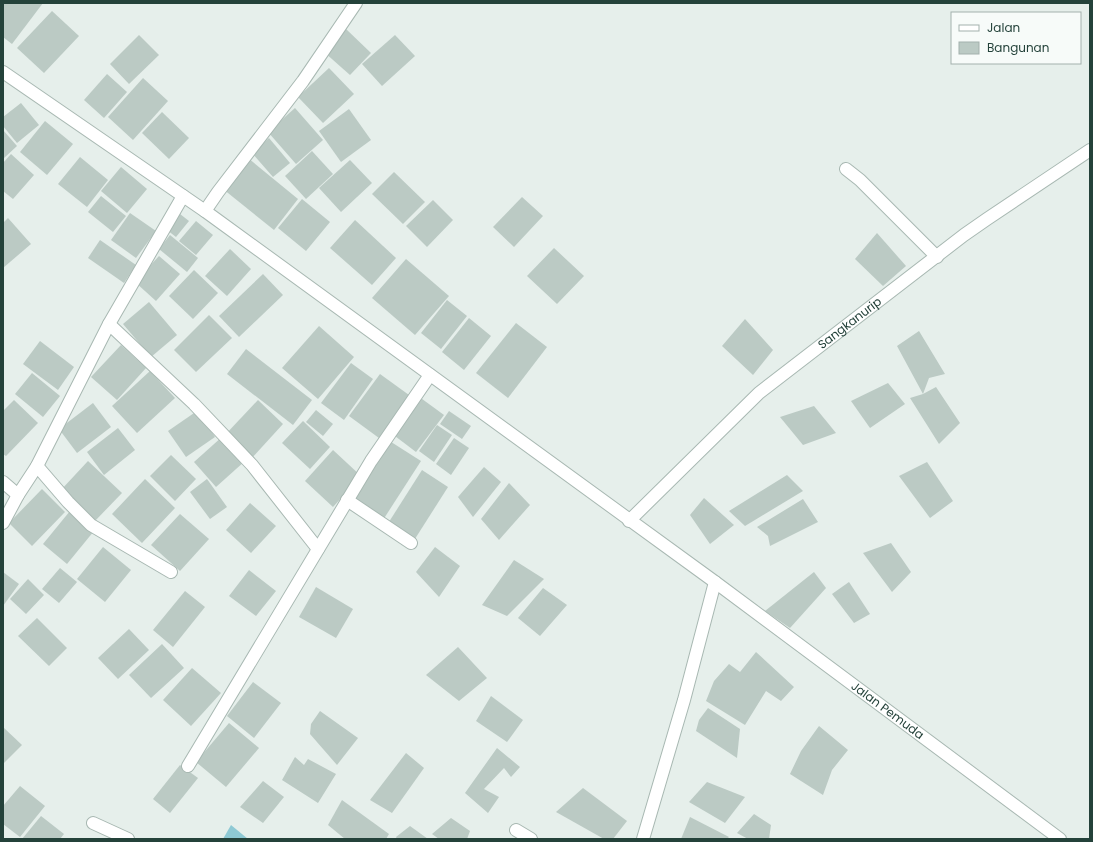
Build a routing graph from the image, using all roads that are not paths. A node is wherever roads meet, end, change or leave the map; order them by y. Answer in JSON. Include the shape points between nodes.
{"nodes":[{"id":1,"x":356,"y":3,"type":"edge"},
{"id":2,"x":3,"y":72,"type":"edge"},
{"id":3,"x":1090,"y":150,"type":"edge"},
{"id":4,"x":846,"y":169,"type":"dead end"},
{"id":5,"x":183,"y":196,"type":"junction"},
{"id":6,"x":205,"y":211,"type":"junction"},
{"id":7,"x":936,"y":257,"type":"junction"},
{"id":8,"x":109,"y":324,"type":"junction"},
{"id":9,"x":430,"y":375,"type":"junction"},
{"id":10,"x":37,"y":466,"type":"junction"},
{"id":11,"x":3,"y":482,"type":"edge"},
{"id":12,"x":18,"y":494,"type":"junction"},
{"id":13,"x":347,"y":500,"type":"junction"},
{"id":14,"x":629,"y":521,"type":"junction"},
{"id":15,"x":3,"y":522,"type":"edge"},
{"id":16,"x":411,"y":543,"type":"dead end"},
{"id":17,"x":318,"y":550,"type":"junction"},
{"id":18,"x":171,"y":572,"type":"dead end"},
{"id":19,"x":715,"y":582,"type":"junction"},
{"id":20,"x":188,"y":766,"type":"dead end"},
{"id":21,"x":92,"y":824,"type":"dead end"},
{"id":22,"x":516,"y":830,"type":"dead end"},
{"id":23,"x":128,"y":839,"type":"edge"},
{"id":24,"x":531,"y":839,"type":"edge"},
{"id":25,"x":643,"y":839,"type":"edge"},
{"id":26,"x":1060,"y":839,"type":"edge"}],
"edges":[{"from":1,"to":6,"type":"street","via":[[303,81]]},
{"from":2,"to":5,"type":"street","name":"Jalan Pemuda"},
{"from":3,"to":7,"type":"street","name":"Sangkanurip","via":[[986,219]]},
{"from":4,"to":7,"type":"street"},
{"from":5,"to":6,"type":"street","name":"Jalan Pemuda"},
{"from":5,"to":8,"type":"street"},
{"from":6,"to":9,"type":"street","name":"Jalan Pemuda"},
{"from":7,"to":14,"type":"street","name":"Sangkanurip","via":[[759,393]]},
{"from":8,"to":10,"type":"street"},
{"from":8,"to":17,"type":"street","via":[[194,404],[252,465]]},
{"from":9,"to":13,"type":"street"},
{"from":9,"to":14,"type":"street","name":"Jalan Pemuda"},
{"from":10,"to":12,"type":"street"},
{"from":10,"to":18,"type":"street","via":[[91,525]]},
{"from":11,"to":12,"type":"street"},
{"from":12,"to":15,"type":"street"},
{"from":13,"to":16,"type":"street"},
{"from":13,"to":17,"type":"street"},
{"from":14,"to":19,"type":"street","name":"Jalan Pemuda"},
{"from":17,"to":20,"type":"street"},
{"from":19,"to":25,"type":"street"},
{"from":19,"to":26,"type":"street","name":"Jalan Pemuda"},
{"from":21,"to":23,"type":"street"},
{"from":22,"to":24,"type":"street"}]}
